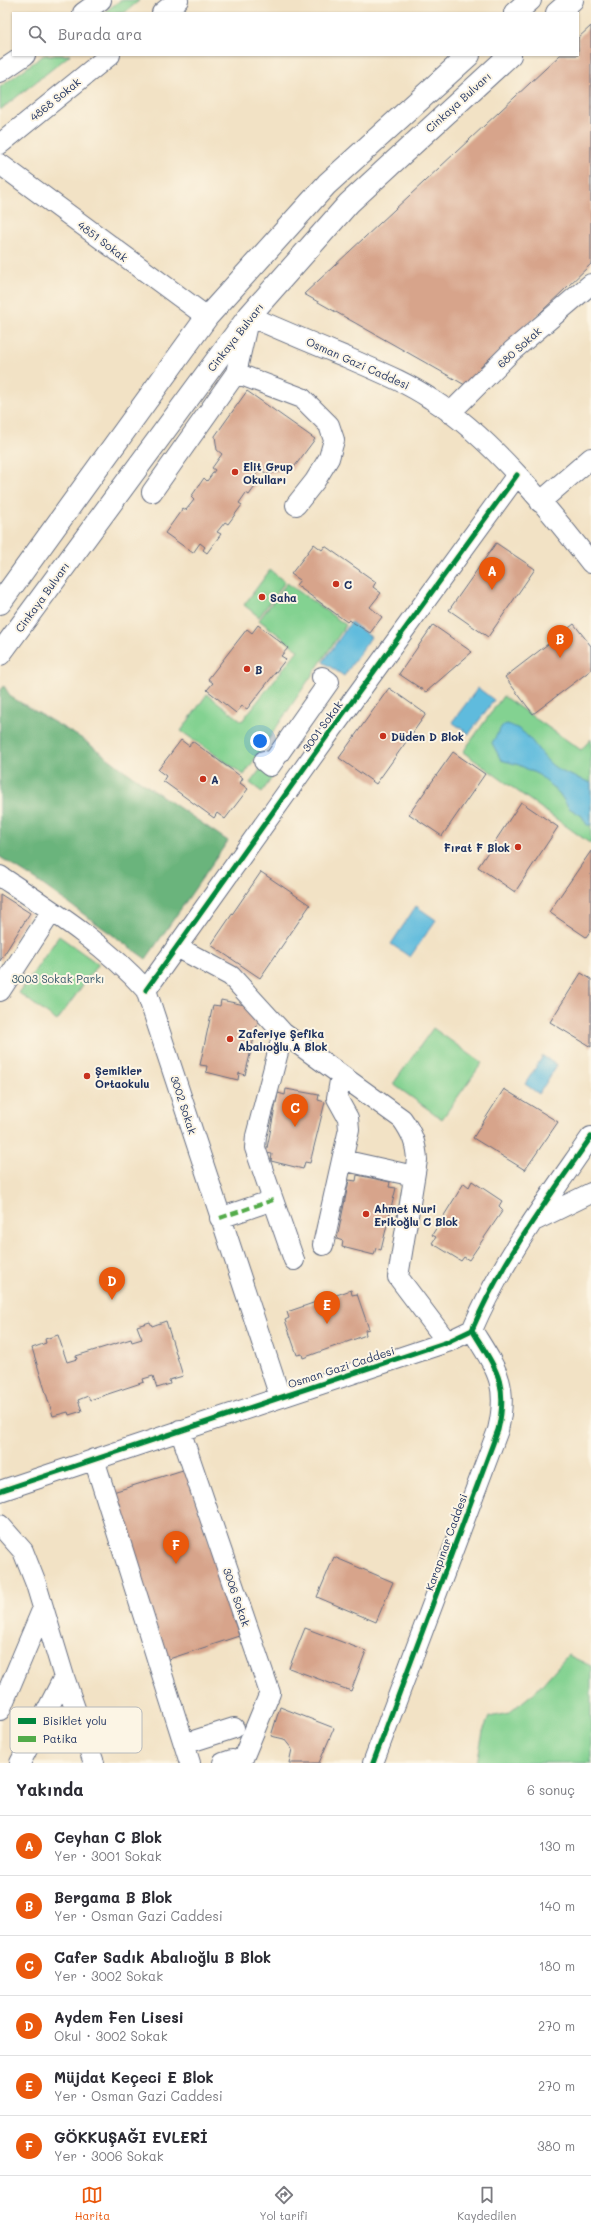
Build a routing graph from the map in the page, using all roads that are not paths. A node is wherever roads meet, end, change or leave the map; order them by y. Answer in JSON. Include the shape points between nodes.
{"nodes":[{"id":1,"x":101,"y":0,"type":"edge"},
{"id":2,"x":178,"y":0,"type":"edge"},
{"id":3,"x":530,"y":0,"type":"edge"},
{"id":4,"x":572,"y":0,"type":"edge"},
{"id":5,"x":84,"y":12,"type":"edge"},
{"id":6,"x":163,"y":12,"type":"edge"},
{"id":7,"x":516,"y":12,"type":"edge"},
{"id":8,"x":558,"y":12,"type":"edge"},
{"id":9,"x":24,"y":56,"type":"edge"},
{"id":10,"x":109,"y":56,"type":"edge"},
{"id":11,"x":468,"y":56,"type":"edge"},
{"id":12,"x":509,"y":56,"type":"edge"},
{"id":13,"x":0,"y":72,"type":"edge"},
{"id":14,"x":0,"y":144,"type":"edge"},
{"id":15,"x":0,"y":164,"type":"edge"},
{"id":16,"x":591,"y":284,"type":"edge"},
{"id":17,"x":249,"y":316,"type":"junction"},
{"id":18,"x":207,"y":317,"type":"junction"},
{"id":19,"x":236,"y":373,"type":"junction"},
{"id":20,"x":450,"y":414,"type":"junction"},
{"id":21,"x":591,"y":458,"type":"edge"},
{"id":22,"x":517,"y":475,"type":"junction"},
{"id":23,"x":152,"y":492,"type":"dead end"},
{"id":24,"x":540,"y":502,"type":"junction"},
{"id":25,"x":296,"y":505,"type":"dead end"},
{"id":26,"x":591,"y":563,"type":"edge"},
{"id":27,"x":0,"y":603,"type":"edge"},
{"id":28,"x":0,"y":654,"type":"edge"},
{"id":29,"x":322,"y":677,"type":"dead end"},
{"id":30,"x":305,"y":716,"type":"junction"},
{"id":31,"x":330,"y":732,"type":"junction"},
{"id":32,"x":264,"y":761,"type":"dead end"},
{"id":33,"x":0,"y":876,"type":"edge"},
{"id":34,"x":52,"y":911,"type":"junction"},
{"id":35,"x":177,"y":947,"type":"junction"},
{"id":36,"x":146,"y":990,"type":"junction"},
{"id":37,"x":0,"y":991,"type":"edge"},
{"id":38,"x":284,"y":1033,"type":"junction"},
{"id":39,"x":341,"y":1075,"type":"junction"},
{"id":40,"x":591,"y":1137,"type":"edge"},
{"id":41,"x":342,"y":1160,"type":"junction"},
{"id":42,"x":414,"y":1176,"type":"junction"},
{"id":43,"x":591,"y":1193,"type":"edge"},
{"id":44,"x":273,"y":1200,"type":"junction"},
{"id":45,"x":220,"y":1218,"type":"junction"},
{"id":46,"x":532,"y":1222,"type":"junction"},
{"id":47,"x":323,"y":1245,"type":"dead end"},
{"id":48,"x":294,"y":1260,"type":"dead end"},
{"id":49,"x":472,"y":1330,"type":"junction"},
{"id":50,"x":447,"y":1342,"type":"junction"},
{"id":51,"x":280,"y":1397,"type":"junction"},
{"id":52,"x":180,"y":1430,"type":"junction"},
{"id":53,"x":94,"y":1459,"type":"junction"},
{"id":54,"x":0,"y":1491,"type":"edge"},
{"id":55,"x":0,"y":1525,"type":"edge"},
{"id":56,"x":43,"y":1608,"type":"junction"},
{"id":57,"x":64,"y":1677,"type":"junction"},
{"id":58,"x":49,"y":1707,"type":"edge"},
{"id":59,"x":74,"y":1707,"type":"edge"},
{"id":60,"x":0,"y":1710,"type":"edge"},
{"id":61,"x":234,"y":1728,"type":"dead end"},
{"id":62,"x":184,"y":1744,"type":"junction"},
{"id":63,"x":25,"y":1753,"type":"edge"},
{"id":64,"x":91,"y":1753,"type":"edge"},
{"id":65,"x":232,"y":1762,"type":"edge"},
{"id":66,"x":20,"y":1763,"type":"edge"},
{"id":67,"x":94,"y":1763,"type":"edge"},
{"id":68,"x":190,"y":1763,"type":"edge"},
{"id":69,"x":373,"y":1763,"type":"edge"}],
"edges":[{"from":1,"to":5,"type":"street"},
{"from":2,"to":6,"type":"street"},
{"from":3,"to":7,"type":"main road"},
{"from":4,"to":8,"type":"main road"},
{"from":9,"to":13,"type":"street"},
{"from":10,"to":14,"type":"street","name":"4868 Sokak"},
{"from":11,"to":18,"type":"main road","via":[[327,184]]},
{"from":12,"to":17,"type":"main road","name":"Cinkaya Bulvarı","via":[[349,203]]},
{"from":15,"to":18,"type":"street","name":"4851 Sokak"},
{"from":16,"to":20,"type":"street","name":"680 Sokak","via":[[512,351]]},
{"from":17,"to":19,"type":"street"},
{"from":17,"to":20,"type":"street","name":"Osman Gazi Caddesi","via":[[397,379]]},
{"from":17,"to":28,"type":"main road","name":"Cinkaya Bulvarı"},
{"from":18,"to":27,"type":"main road"},
{"from":19,"to":23,"type":"street"},
{"from":19,"to":25,"type":"street","via":[[302,398],[329,425],[334,440],[329,458]]},
{"from":20,"to":22,"type":"street","name":"Osman Gazi Caddesi"},
{"from":21,"to":24,"type":"street"},
{"from":22,"to":24,"type":"street","name":"Osman Gazi Caddesi"},
{"from":22,"to":31,"type":"street","name":"3001 Sokak"},
{"from":24,"to":26,"type":"street","name":"Osman Gazi Caddesi"},
{"from":29,"to":30,"type":"street","via":[[329,682]]},
{"from":30,"to":31,"type":"street"},
{"from":30,"to":32,"type":"street","via":[[270,766]]},
{"from":31,"to":35,"type":"street","name":"3001 Sokak"},
{"from":33,"to":34,"type":"street","name":"3002 Sokak"},
{"from":34,"to":36,"type":"street","name":"3002 Sokak","via":[[126,968]]},
{"from":34,"to":37,"type":"street"},
{"from":35,"to":36,"type":"street","name":"3001 Sokak"},
{"from":35,"to":38,"type":"street","via":[[231,976]]},
{"from":36,"to":45,"type":"street","name":"3002 Sokak"},
{"from":38,"to":39,"type":"street"},
{"from":38,"to":44,"type":"street","via":[[255,1148]]},
{"from":39,"to":41,"type":"street","via":[[337,1098],[348,1118],[350,1129]]},
{"from":39,"to":42,"type":"street","via":[[402,1119],[412,1132],[417,1160]]},
{"from":40,"to":46,"type":"street"},
{"from":41,"to":42,"type":"street"},
{"from":41,"to":47,"type":"street"},
{"from":42,"to":50,"type":"street","via":[[398,1277]]},
{"from":43,"to":46,"type":"street"},
{"from":44,"to":45,"type":"street"},
{"from":44,"to":48,"type":"street"},
{"from":45,"to":51,"type":"street","name":"3002 Sokak"},
{"from":46,"to":49,"type":"street","via":[[486,1298]]},
{"from":49,"to":50,"type":"street","name":"Osman Gazi Caddesi"},
{"from":49,"to":69,"type":"street","name":"Karapınar Caddesi","via":[[500,1377],[503,1409],[498,1430]]},
{"from":50,"to":51,"type":"street","name":"Osman Gazi Caddesi"},
{"from":51,"to":52,"type":"street","name":"Osman Gazi Caddesi"},
{"from":52,"to":53,"type":"street","name":"Osman Gazi Caddesi"},
{"from":52,"to":65,"type":"street","name":"3006 Sokak","via":[[270,1693]]},
{"from":53,"to":54,"type":"street","name":"Osman Gazi Caddesi"},
{"from":53,"to":62,"type":"street"},
{"from":55,"to":56,"type":"street","via":[[23,1551]]},
{"from":56,"to":57,"type":"street"},
{"from":56,"to":60,"type":"street"},
{"from":57,"to":58,"type":"street"},
{"from":57,"to":59,"type":"street"},
{"from":61,"to":62,"type":"street"},
{"from":62,"to":68,"type":"street"},
{"from":63,"to":66,"type":"street"},
{"from":64,"to":67,"type":"street"}]}
